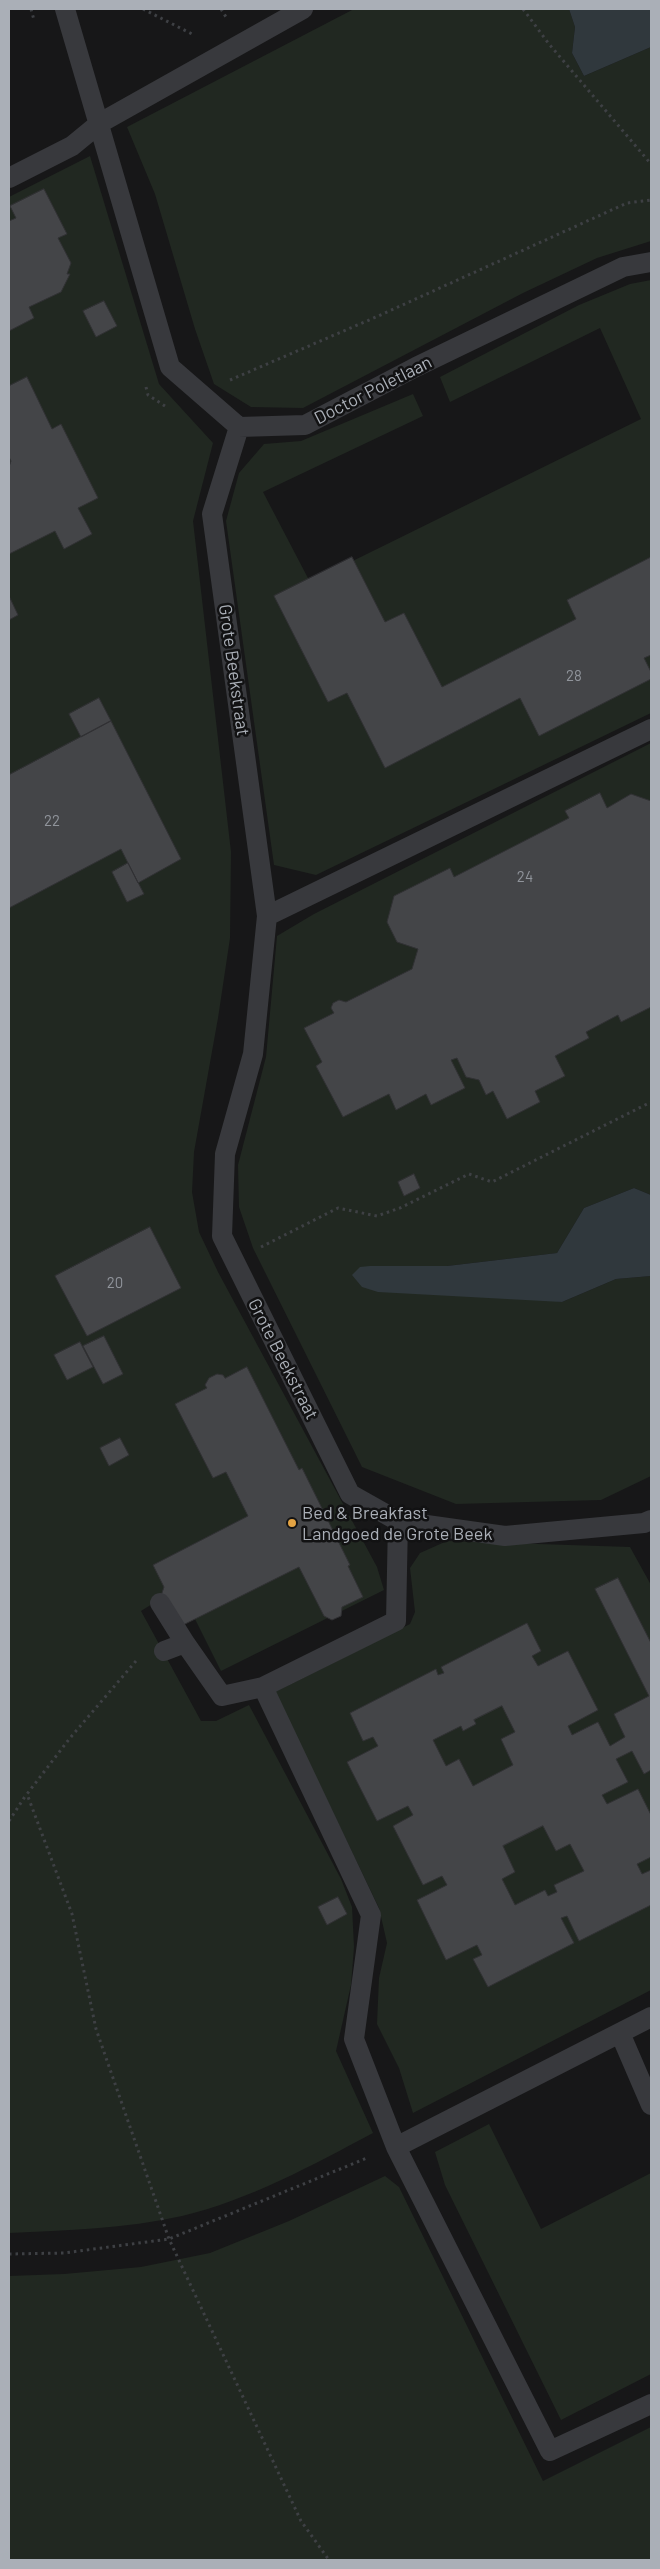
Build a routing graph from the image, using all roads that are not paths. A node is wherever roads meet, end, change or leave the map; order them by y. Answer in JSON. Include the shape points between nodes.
{"nodes":[{"id":1,"x":65,"y":9,"type":"edge"},
{"id":2,"x":303,"y":9,"type":"edge"},
{"id":3,"x":100,"y":123,"type":"junction"},
{"id":4,"x":9,"y":178,"type":"edge"},
{"id":5,"x":651,"y":262,"type":"edge"},
{"id":6,"x":239,"y":427,"type":"junction"},
{"id":7,"x":651,"y":729,"type":"edge"},
{"id":8,"x":267,"y":916,"type":"junction"},
{"id":9,"x":398,"y":1521,"type":"junction"},
{"id":10,"x":649,"y":1527,"type":"edge"},
{"id":11,"x":160,"y":1603,"type":"dead end"},
{"id":12,"x":185,"y":1644,"type":"junction"},
{"id":13,"x":164,"y":1651,"type":"road end"},
{"id":14,"x":263,"y":1687,"type":"junction"},
{"id":15,"x":651,"y":2017,"type":"edge"},
{"id":16,"x":620,"y":2033,"type":"junction"},
{"id":17,"x":651,"y":2106,"type":"edge"},
{"id":18,"x":396,"y":2147,"type":"junction"},
{"id":19,"x":651,"y":2404,"type":"edge"}],
"edges":[{"from":1,"to":3,"type":"lane"},
{"from":2,"to":3,"type":"lane"},
{"from":3,"to":4,"type":"lane","via":[[72,146]]},
{"from":3,"to":6,"type":"lane","via":[[170,367]]},
{"from":5,"to":6,"type":"lane","name":"Doctor Poletlaan","via":[[623,267],[416,367],[305,425]]},
{"from":6,"to":8,"type":"lane","name":"Grote Beekstraat","via":[[212,514]]},
{"from":7,"to":8,"type":"lane"},
{"from":8,"to":9,"type":"lane","name":"Grote Beekstraat","via":[[253,1054],[225,1154],[222,1236],[350,1494]]},
{"from":9,"to":10,"type":"lane","name":"Grote Beekstraat","via":[[504,1536]]},
{"from":9,"to":14,"type":"lane","via":[[396,1622]]},
{"from":11,"to":12,"type":"lane"},
{"from":12,"to":13,"type":"lane"},
{"from":12,"to":14,"type":"lane","via":[[222,1696]]},
{"from":14,"to":18,"type":"lane","via":[[370,1915],[354,2039]]},
{"from":15,"to":16,"type":"lane"},
{"from":16,"to":17,"type":"lane"},
{"from":16,"to":18,"type":"lane"},
{"from":18,"to":19,"type":"lane","via":[[550,2451]]}]}
